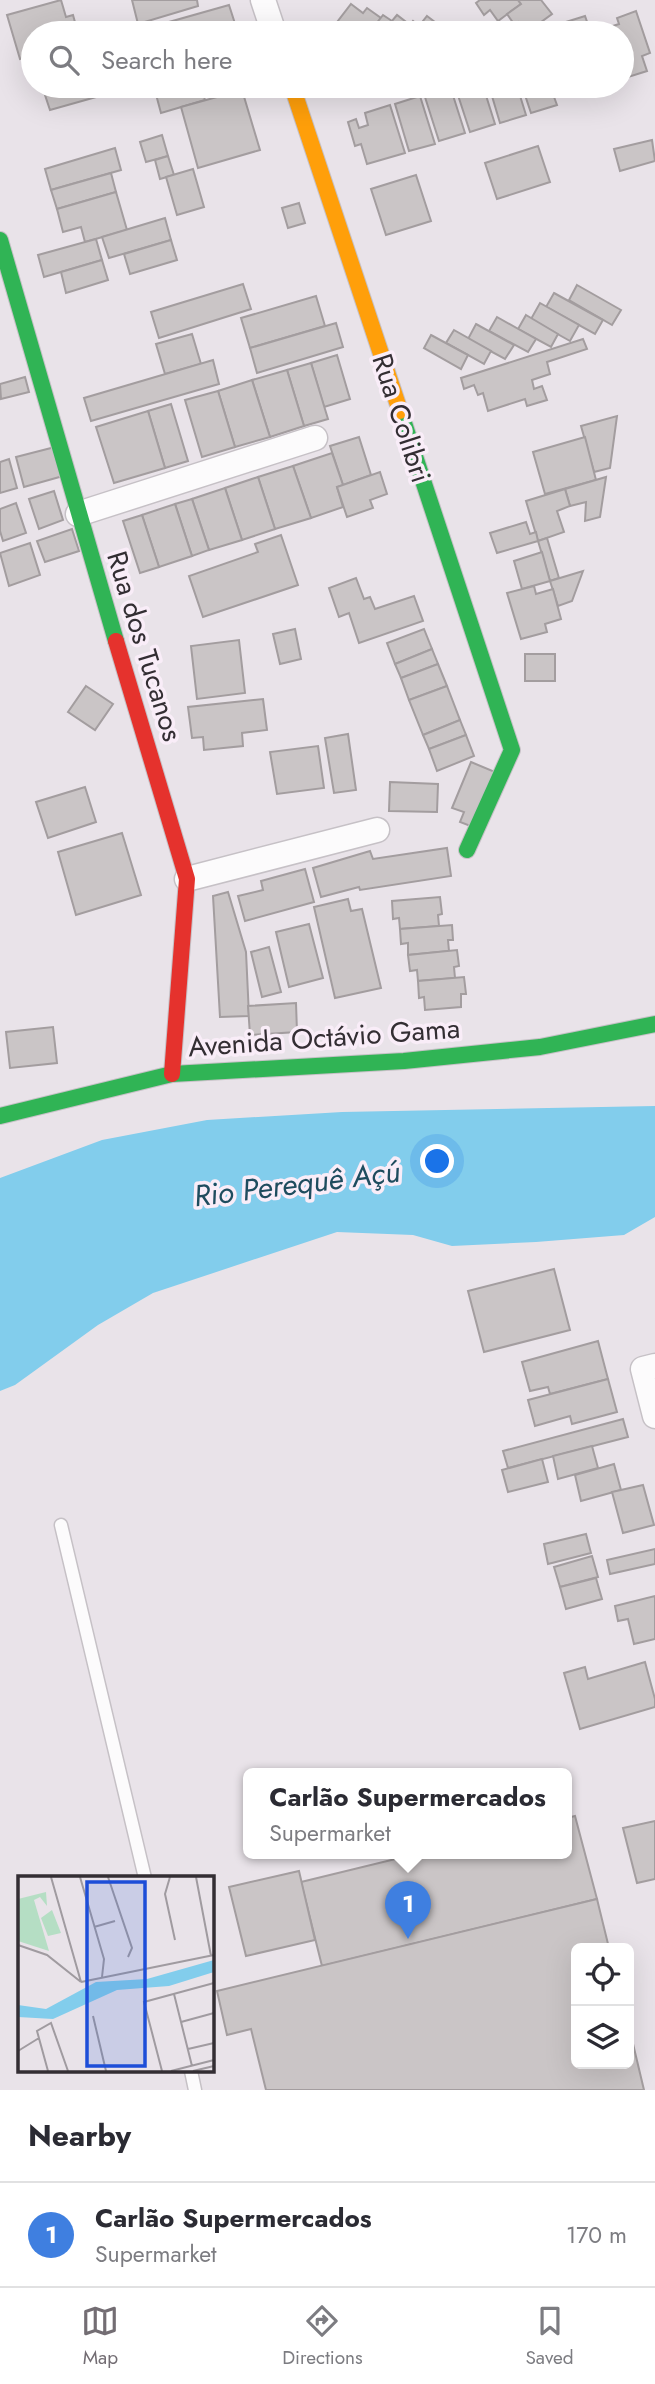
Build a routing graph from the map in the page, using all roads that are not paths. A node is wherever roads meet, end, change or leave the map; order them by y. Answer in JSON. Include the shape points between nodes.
{"nodes":[{"id":1,"x":263,"y":0,"type":"edge"},
{"id":2,"x":270,"y":21,"type":"edge"},
{"id":3,"x":296,"y":98,"type":"edge"},
{"id":4,"x":0,"y":240,"type":"edge"},
{"id":5,"x":315,"y":438,"type":"dead end"},
{"id":6,"x":78,"y":514,"type":"junction"},
{"id":7,"x":377,"y":830,"type":"dead end"},
{"id":8,"x":467,"y":850,"type":"dead end"},
{"id":9,"x":187,"y":879,"type":"junction"},
{"id":10,"x":655,"y":1024,"type":"edge"},
{"id":11,"x":172,"y":1074,"type":"junction"},
{"id":12,"x":0,"y":1116,"type":"edge"},
{"id":13,"x":649,"y":1367,"type":"edge"},
{"id":14,"x":655,"y":1416,"type":"edge"},
{"id":15,"x":61,"y":1525,"type":"dead end"},
{"id":16,"x":145,"y":1876,"type":"edge"},
{"id":17,"x":191,"y":2072,"type":"edge"},
{"id":18,"x":195,"y":2090,"type":"edge"}],
"edges":[{"from":1,"to":2,"type":"street"},
{"from":3,"to":8,"type":"street","name":"Rua Colibri","via":[[512,750]]},
{"from":4,"to":6,"type":"street","name":"Rua dos Tucanos"},
{"from":5,"to":6,"type":"street"},
{"from":6,"to":9,"type":"street","name":"Rua dos Tucanos"},
{"from":7,"to":9,"type":"street"},
{"from":9,"to":11,"type":"street","name":"Rua dos Tucanos"},
{"from":10,"to":11,"type":"street","name":"Avenida Octávio Gama","via":[[540,1047],[404,1061]]},
{"from":11,"to":12,"type":"street","name":"Avenida Octávio Gama"},
{"from":13,"to":14,"type":"street"},
{"from":15,"to":16,"type":"lane"},
{"from":17,"to":18,"type":"lane"}]}
